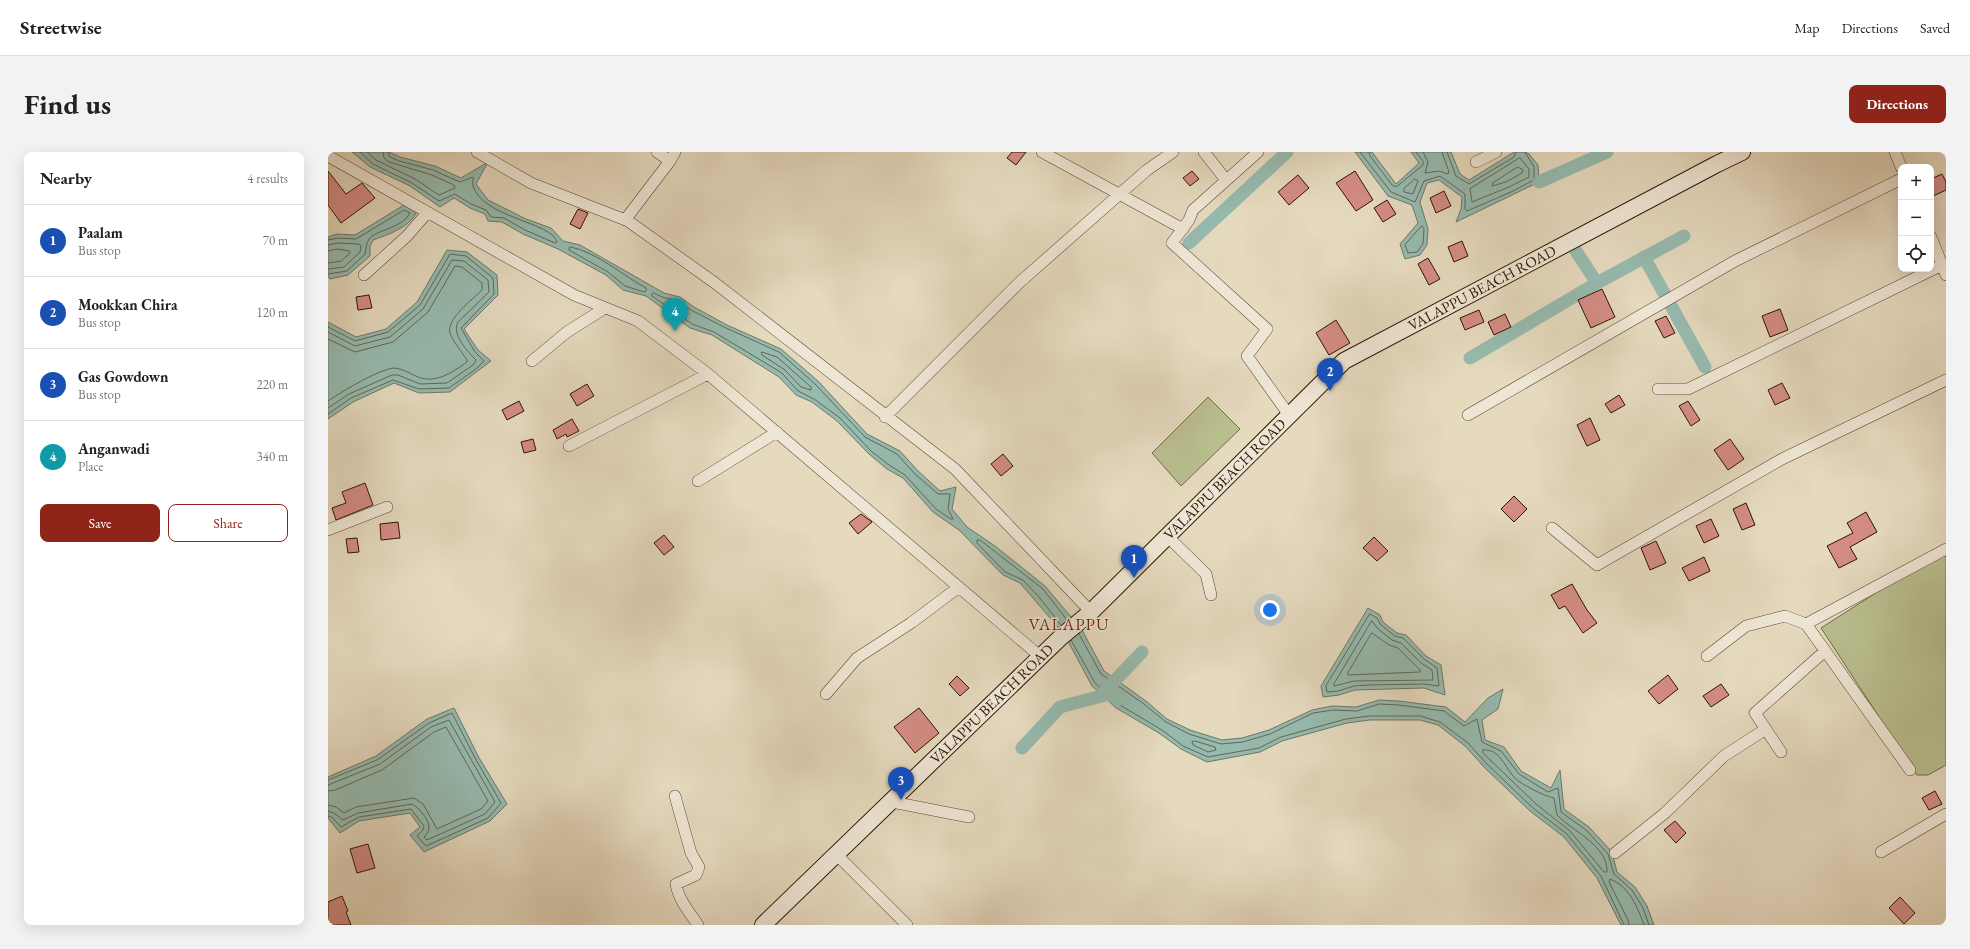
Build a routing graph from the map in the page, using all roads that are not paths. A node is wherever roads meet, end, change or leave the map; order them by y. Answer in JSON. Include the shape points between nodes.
{"nodes":[{"id":1,"x":477,"y":152,"type":"edge"},
{"id":2,"x":657,"y":152,"type":"edge"},
{"id":3,"x":1042,"y":152,"type":"edge"},
{"id":4,"x":1173,"y":152,"type":"edge"},
{"id":5,"x":1204,"y":152,"type":"edge"},
{"id":6,"x":1258,"y":152,"type":"edge"},
{"id":7,"x":1496,"y":152,"type":"edge"},
{"id":8,"x":1742,"y":152,"type":"edge"},
{"id":9,"x":1895,"y":152,"type":"edge"},
{"id":10,"x":328,"y":156,"type":"edge"},
{"id":11,"x":672,"y":156,"type":"edge"},
{"id":12,"x":1476,"y":162,"type":"dead end"},
{"id":13,"x":1900,"y":164,"type":"edge"},
{"id":14,"x":1226,"y":180,"type":"junction"},
{"id":15,"x":1898,"y":180,"type":"edge"},
{"id":16,"x":1119,"y":194,"type":"junction"},
{"id":17,"x":427,"y":213,"type":"junction"},
{"id":18,"x":625,"y":220,"type":"junction"},
{"id":19,"x":1183,"y":229,"type":"junction"},
{"id":20,"x":1934,"y":245,"type":"edge"},
{"id":21,"x":1944,"y":270,"type":"edge"},
{"id":22,"x":364,"y":275,"type":"dead end"},
{"id":23,"x":604,"y":308,"type":"junction"},
{"id":24,"x":532,"y":361,"type":"dead end"},
{"id":25,"x":708,"y":374,"type":"junction"},
{"id":26,"x":1946,"y":380,"type":"edge"},
{"id":27,"x":1658,"y":389,"type":"dead end"},
{"id":28,"x":1289,"y":415,"type":"junction"},
{"id":29,"x":1468,"y":415,"type":"dead end"},
{"id":30,"x":886,"y":417,"type":"junction"},
{"id":31,"x":777,"y":432,"type":"junction"},
{"id":32,"x":569,"y":446,"type":"dead end"},
{"id":33,"x":698,"y":481,"type":"dead end"},
{"id":34,"x":387,"y":507,"type":"dead end"},
{"id":35,"x":1552,"y":528,"type":"dead end"},
{"id":36,"x":328,"y":530,"type":"edge"},
{"id":37,"x":1167,"y":536,"type":"junction"},
{"id":38,"x":1946,"y":549,"type":"edge"},
{"id":39,"x":959,"y":587,"type":"junction"},
{"id":40,"x":1211,"y":595,"type":"dead end"},
{"id":41,"x":1091,"y":612,"type":"junction"},
{"id":42,"x":1806,"y":624,"type":"junction"},
{"id":43,"x":1825,"y":651,"type":"junction"},
{"id":44,"x":1707,"y":656,"type":"dead end"},
{"id":45,"x":1041,"y":657,"type":"junction"},
{"id":46,"x":826,"y":694,"type":"dead end"},
{"id":47,"x":1766,"y":729,"type":"junction"},
{"id":48,"x":1781,"y":752,"type":"dead end"},
{"id":49,"x":1910,"y":770,"type":"dead end"},
{"id":50,"x":675,"y":796,"type":"dead end"},
{"id":51,"x":892,"y":802,"type":"junction"},
{"id":52,"x":1946,"y":814,"type":"edge"},
{"id":53,"x":969,"y":817,"type":"dead end"},
{"id":54,"x":1880,"y":852,"type":"dead end"},
{"id":55,"x":1615,"y":853,"type":"dead end"},
{"id":56,"x":836,"y":854,"type":"junction"},
{"id":57,"x":698,"y":925,"type":"edge"},
{"id":58,"x":763,"y":925,"type":"edge"},
{"id":59,"x":907,"y":925,"type":"edge"}],
"edges":[{"from":1,"to":18,"type":"street","via":[[531,183]]},
{"from":2,"to":11,"type":"street"},
{"from":3,"to":16,"type":"street"},
{"from":4,"to":16,"type":"street"},
{"from":5,"to":14,"type":"street"},
{"from":6,"to":14,"type":"street"},
{"from":7,"to":12,"type":"street"},
{"from":8,"to":28,"type":"main road","name":"VALAPPU BEACH ROAD","via":[[1344,361]]},
{"from":9,"to":13,"type":"street"},
{"from":10,"to":17,"type":"street"},
{"from":11,"to":18,"type":"street"},
{"from":14,"to":19,"type":"street","via":[[1193,210]]},
{"from":15,"to":29,"type":"street","via":[[1735,261]]},
{"from":16,"to":19,"type":"street"},
{"from":16,"to":30,"type":"street","via":[[1020,282]]},
{"from":17,"to":22,"type":"street","via":[[407,236]]},
{"from":17,"to":23,"type":"street","via":[[574,295]]},
{"from":18,"to":30,"type":"street","via":[[715,283]]},
{"from":19,"to":28,"type":"street","via":[[1172,243],[1267,329],[1247,356]]},
{"from":20,"to":21,"type":"street"},
{"from":21,"to":27,"type":"street","via":[[1688,390]]},
{"from":23,"to":24,"type":"street","via":[[568,332]]},
{"from":23,"to":25,"type":"street","via":[[638,321]]},
{"from":25,"to":31,"type":"street"},
{"from":25,"to":32,"type":"street"},
{"from":26,"to":35,"type":"street","via":[[1782,459],[1597,565]]},
{"from":28,"to":37,"type":"main road","name":"VALAPPU BEACH ROAD"},
{"from":30,"to":41,"type":"street","via":[[955,469]]},
{"from":31,"to":33,"type":"street"},
{"from":31,"to":39,"type":"street"},
{"from":34,"to":36,"type":"street"},
{"from":37,"to":40,"type":"street","via":[[1206,574]]},
{"from":37,"to":41,"type":"main road","name":"VALAPPU BEACH ROAD"},
{"from":38,"to":42,"type":"street"},
{"from":39,"to":45,"type":"street"},
{"from":39,"to":46,"type":"street","via":[[911,623],[857,658]]},
{"from":41,"to":45,"type":"main road","name":"VALAPPU BEACH ROAD"},
{"from":42,"to":43,"type":"street"},
{"from":42,"to":44,"type":"street","via":[[1785,616],[1746,626]]},
{"from":43,"to":47,"type":"street","via":[[1755,713]]},
{"from":43,"to":49,"type":"street"},
{"from":45,"to":51,"type":"main road","name":"VALAPPU BEACH ROAD"},
{"from":47,"to":48,"type":"street"},
{"from":47,"to":55,"type":"street","via":[[1724,756],[1665,813]]},
{"from":50,"to":57,"type":"street","via":[[691,852],[699,867],[696,875],[676,884],[684,905]]},
{"from":51,"to":53,"type":"street"},
{"from":51,"to":56,"type":"main road","name":"VALAPPU BEACH ROAD"},
{"from":52,"to":54,"type":"street"},
{"from":56,"to":58,"type":"main road","name":"VALAPPU BEACH ROAD"},
{"from":56,"to":59,"type":"street"}]}
